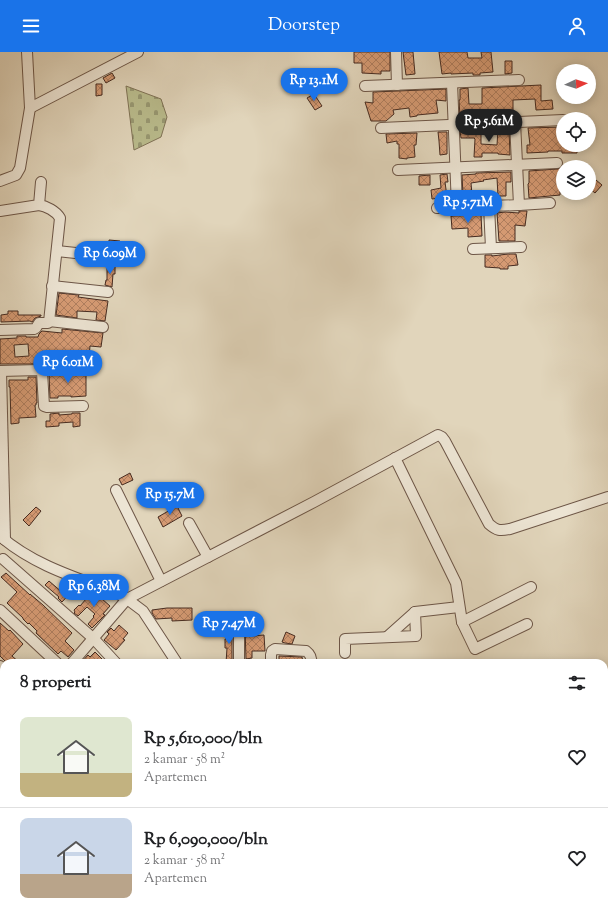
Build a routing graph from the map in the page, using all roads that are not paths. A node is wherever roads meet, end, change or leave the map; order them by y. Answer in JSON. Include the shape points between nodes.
{"nodes":[{"id":1,"x":27,"y":52,"type":"edge"},
{"id":2,"x":138,"y":52,"type":"edge"},
{"id":3,"x":396,"y":52,"type":"edge"},
{"id":4,"x":518,"y":80,"type":"dead end"},
{"id":5,"x":452,"y":83,"type":"junction"},
{"id":6,"x":397,"y":85,"type":"junction"},
{"id":7,"x":365,"y":86,"type":"dead end"},
{"id":8,"x":30,"y":108,"type":"junction"},
{"id":9,"x":556,"y":120,"type":"edge"},
{"id":10,"x":515,"y":122,"type":"junction"},
{"id":11,"x":454,"y":124,"type":"junction"},
{"id":12,"x":380,"y":128,"type":"dead end"},
{"id":13,"x":556,"y":163,"type":"edge"},
{"id":14,"x":517,"y":165,"type":"junction"},
{"id":15,"x":456,"y":167,"type":"junction"},
{"id":16,"x":398,"y":170,"type":"dead end"},
{"id":17,"x":0,"y":181,"type":"edge"},
{"id":18,"x":41,"y":182,"type":"dead end"},
{"id":19,"x":550,"y":203,"type":"dead end"},
{"id":20,"x":519,"y":204,"type":"junction"},
{"id":21,"x":39,"y":205,"type":"junction"},
{"id":22,"x":489,"y":206,"type":"junction"},
{"id":23,"x":458,"y":207,"type":"junction"},
{"id":24,"x":437,"y":208,"type":"dead end"},
{"id":25,"x":0,"y":211,"type":"edge"},
{"id":26,"x":521,"y":246,"type":"dead end"},
{"id":27,"x":473,"y":248,"type":"dead end"},
{"id":28,"x":491,"y":248,"type":"junction"},
{"id":29,"x":57,"y":251,"type":"junction"},
{"id":30,"x":113,"y":257,"type":"dead end"},
{"id":31,"x":52,"y":286,"type":"junction"},
{"id":32,"x":108,"y":292,"type":"dead end"},
{"id":33,"x":49,"y":321,"type":"junction"},
{"id":34,"x":103,"y":327,"type":"dead end"},
{"id":35,"x":0,"y":330,"type":"edge"},
{"id":36,"x":78,"y":365,"type":"dead end"},
{"id":37,"x":40,"y":370,"type":"junction"},
{"id":38,"x":0,"y":371,"type":"edge"},
{"id":39,"x":83,"y":406,"type":"dead end"},
{"id":40,"x":1,"y":413,"type":"edge"},
{"id":41,"x":394,"y":458,"type":"junction"},
{"id":42,"x":116,"y":490,"type":"dead end"},
{"id":43,"x":608,"y":497,"type":"edge"},
{"id":44,"x":189,"y":523,"type":"dead end"},
{"id":45,"x":2,"y":538,"type":"edge"},
{"id":46,"x":14,"y":548,"type":"junction"},
{"id":47,"x":208,"y":557,"type":"junction"},
{"id":48,"x":2,"y":561,"type":"edge"},
{"id":49,"x":161,"y":581,"type":"junction"},
{"id":50,"x":531,"y":587,"type":"dead end"},
{"id":51,"x":127,"y":599,"type":"junction"},
{"id":52,"x":460,"y":607,"type":"junction"},
{"id":53,"x":0,"y":610,"type":"edge"},
{"id":54,"x":414,"y":612,"type":"junction"},
{"id":55,"x":462,"y":622,"type":"junction"},
{"id":56,"x":527,"y":624,"type":"dead end"},
{"id":57,"x":239,"y":634,"type":"dead end"},
{"id":58,"x":387,"y":637,"type":"junction"},
{"id":59,"x":94,"y":639,"type":"junction"},
{"id":60,"x":345,"y":653,"type":"dead end"},
{"id":61,"x":53,"y":659,"type":"edge"},
{"id":62,"x":76,"y":659,"type":"edge"},
{"id":63,"x":112,"y":659,"type":"edge"},
{"id":64,"x":174,"y":659,"type":"edge"},
{"id":65,"x":239,"y":659,"type":"edge"},
{"id":66,"x":271,"y":659,"type":"edge"},
{"id":67,"x":312,"y":659,"type":"edge"}],
"edges":[{"from":1,"to":8,"type":"street"},
{"from":2,"to":8,"type":"street"},
{"from":3,"to":6,"type":"street"},
{"from":4,"to":5,"type":"street"},
{"from":5,"to":6,"type":"street"},
{"from":5,"to":11,"type":"street"},
{"from":6,"to":7,"type":"street"},
{"from":8,"to":17,"type":"street","via":[[20,168],[16,175]]},
{"from":9,"to":10,"type":"street"},
{"from":10,"to":11,"type":"street"},
{"from":10,"to":14,"type":"street"},
{"from":11,"to":12,"type":"street"},
{"from":11,"to":15,"type":"street"},
{"from":13,"to":14,"type":"street"},
{"from":14,"to":15,"type":"street"},
{"from":14,"to":20,"type":"street"},
{"from":15,"to":16,"type":"street"},
{"from":15,"to":23,"type":"street"},
{"from":18,"to":21,"type":"street"},
{"from":19,"to":20,"type":"street"},
{"from":20,"to":22,"type":"street"},
{"from":21,"to":25,"type":"street"},
{"from":21,"to":29,"type":"street","via":[[60,218]]},
{"from":22,"to":23,"type":"street"},
{"from":22,"to":28,"type":"street"},
{"from":23,"to":24,"type":"street"},
{"from":26,"to":28,"type":"street"},
{"from":27,"to":28,"type":"street"},
{"from":29,"to":30,"type":"street"},
{"from":29,"to":31,"type":"street"},
{"from":31,"to":32,"type":"street"},
{"from":31,"to":33,"type":"street"},
{"from":33,"to":34,"type":"street"},
{"from":33,"to":35,"type":"street","via":[[39,323],[35,329]]},
{"from":36,"to":37,"type":"street","via":[[43,367]]},
{"from":37,"to":38,"type":"street"},
{"from":37,"to":39,"type":"street","via":[[44,406]]},
{"from":38,"to":40,"type":"street"},
{"from":40,"to":45,"type":"street"},
{"from":41,"to":43,"type":"street","via":[[438,435],[442,436],[489,524],[495,530],[510,530]]},
{"from":41,"to":47,"type":"street"},
{"from":41,"to":52,"type":"street","via":[[456,583]]},
{"from":42,"to":49,"type":"street"},
{"from":44,"to":47,"type":"street"},
{"from":45,"to":46,"type":"street"},
{"from":46,"to":48,"type":"street"},
{"from":46,"to":51,"type":"street","via":[[49,567]]},
{"from":47,"to":49,"type":"street"},
{"from":48,"to":59,"type":"street"},
{"from":49,"to":51,"type":"street"},
{"from":50,"to":55,"type":"street"},
{"from":51,"to":59,"type":"street"},
{"from":51,"to":64,"type":"street","via":[[143,611]]},
{"from":52,"to":54,"type":"street"},
{"from":52,"to":55,"type":"street"},
{"from":53,"to":61,"type":"street"},
{"from":54,"to":58,"type":"street"},
{"from":54,"to":58,"type":"street","via":[[416,636]]},
{"from":55,"to":56,"type":"street","via":[[475,649]]},
{"from":57,"to":65,"type":"street"},
{"from":58,"to":60,"type":"street","via":[[345,639]]},
{"from":59,"to":62,"type":"street"},
{"from":59,"to":63,"type":"street"},
{"from":66,"to":67,"type":"street","via":[[272,651],[275,649],[306,651]]}]}
